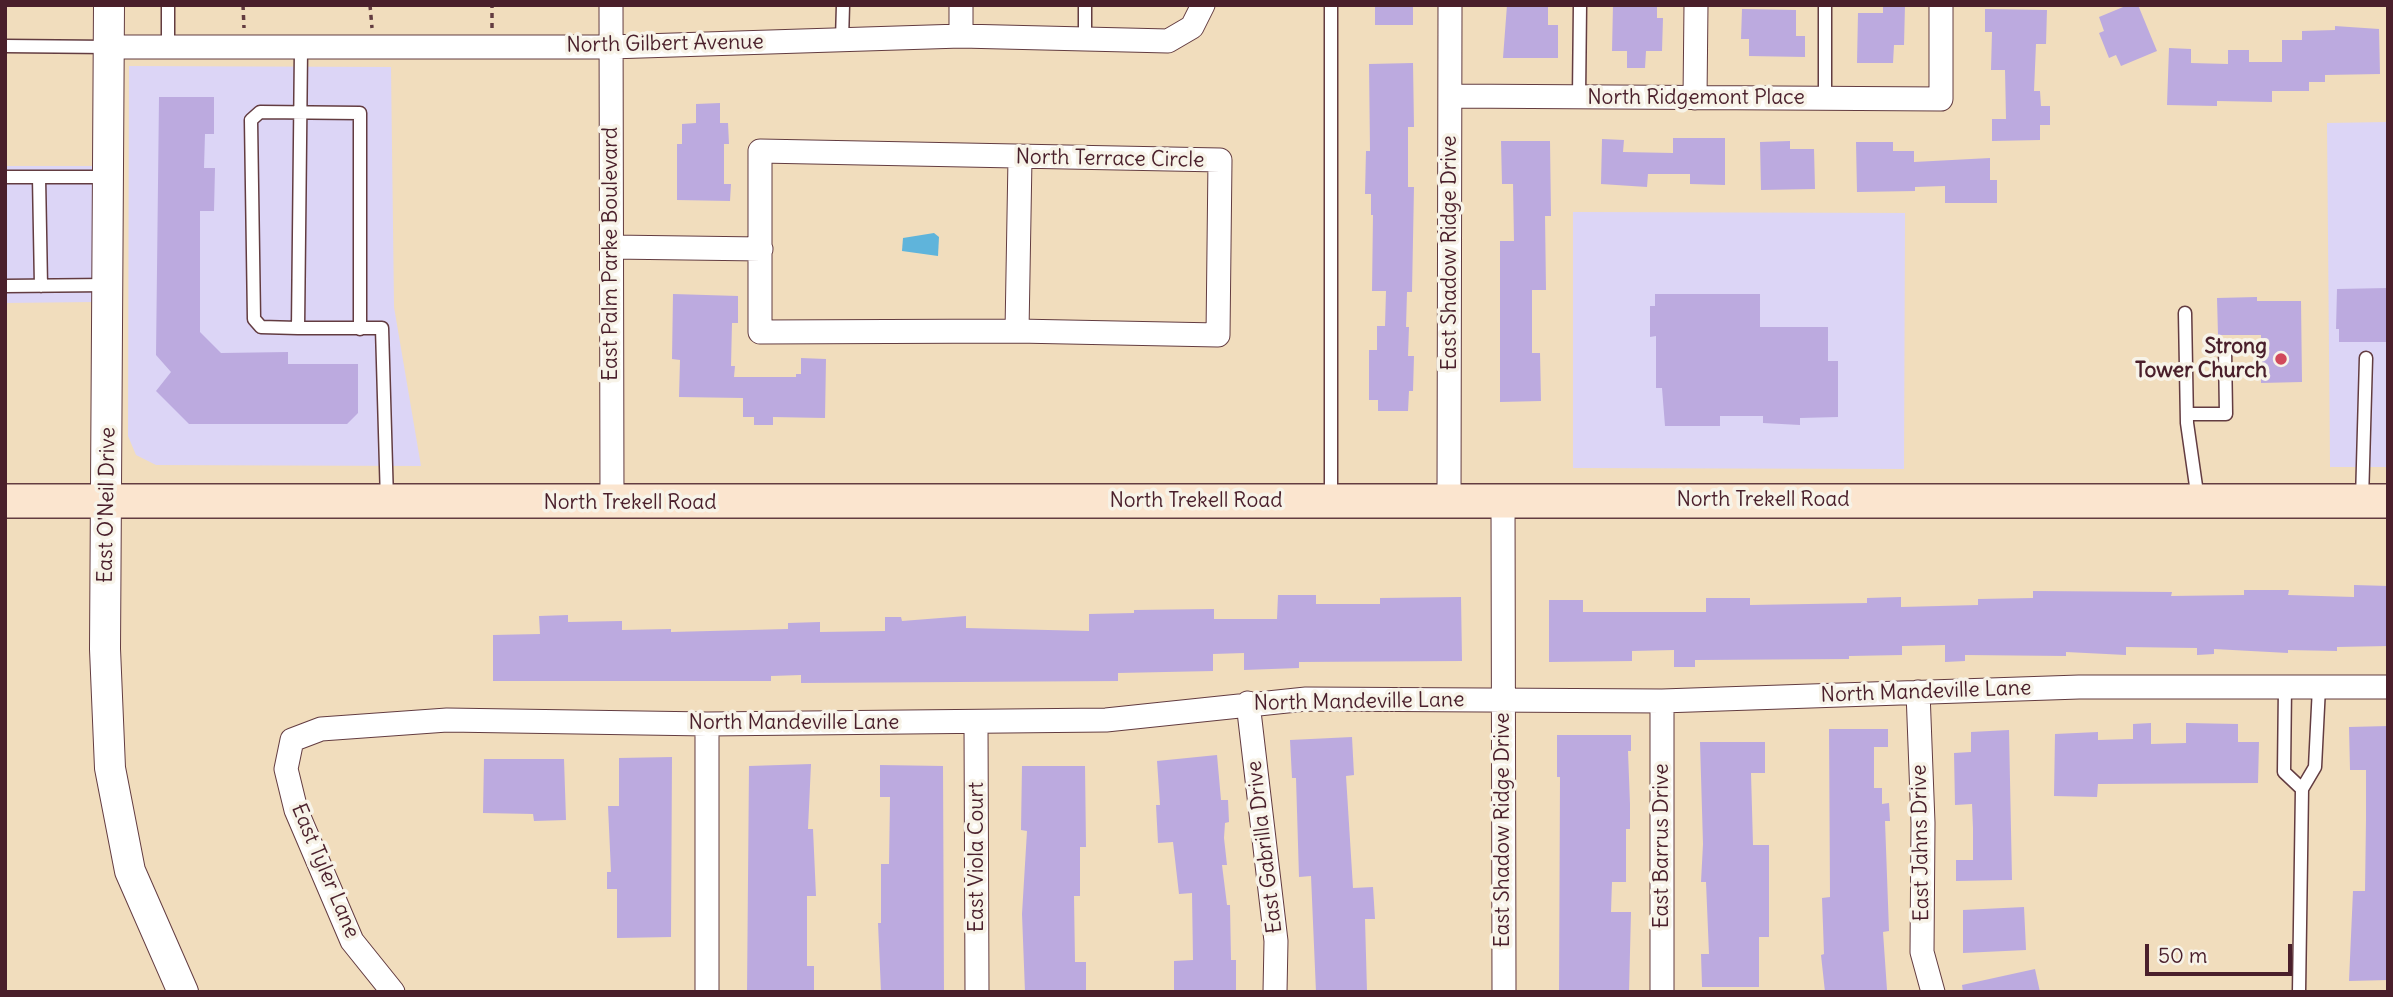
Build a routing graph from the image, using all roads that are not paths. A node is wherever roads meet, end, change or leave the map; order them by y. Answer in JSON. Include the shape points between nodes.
{"nodes":[{"id":1,"x":109,"y":5,"type":"edge"},
{"id":2,"x":167,"y":5,"type":"edge"},
{"id":3,"x":611,"y":5,"type":"edge"},
{"id":4,"x":843,"y":5,"type":"edge"},
{"id":5,"x":961,"y":5,"type":"edge"},
{"id":6,"x":1085,"y":5,"type":"edge"},
{"id":7,"x":1203,"y":5,"type":"edge"},
{"id":8,"x":1332,"y":5,"type":"edge"},
{"id":9,"x":1450,"y":5,"type":"edge"},
{"id":10,"x":1580,"y":5,"type":"edge"},
{"id":11,"x":1696,"y":5,"type":"edge"},
{"id":12,"x":1825,"y":5,"type":"edge"},
{"id":13,"x":1941,"y":5,"type":"edge"},
{"id":14,"x":961,"y":36,"type":"junction"},
{"id":15,"x":1085,"y":39,"type":"junction"},
{"id":16,"x":842,"y":40,"type":"junction"},
{"id":17,"x":5,"y":46,"type":"edge"},
{"id":18,"x":109,"y":47,"type":"junction"},
{"id":19,"x":610,"y":47,"type":"junction"},
{"id":20,"x":168,"y":48,"type":"junction"},
{"id":21,"x":301,"y":49,"type":"junction"},
{"id":22,"x":1450,"y":96,"type":"junction"},
{"id":23,"x":1579,"y":97,"type":"junction"},
{"id":24,"x":1695,"y":98,"type":"junction"},
{"id":25,"x":1825,"y":99,"type":"junction"},
{"id":26,"x":301,"y":113,"type":"junction"},
{"id":27,"x":1020,"y":158,"type":"junction"},
{"id":28,"x":5,"y":177,"type":"edge"},
{"id":29,"x":39,"y":177,"type":"junction"},
{"id":30,"x":108,"y":177,"type":"junction"},
{"id":31,"x":612,"y":247,"type":"junction"},
{"id":32,"x":761,"y":249,"type":"junction"},
{"id":33,"x":108,"y":285,"type":"junction"},
{"id":34,"x":5,"y":286,"type":"edge"},
{"id":35,"x":41,"y":286,"type":"junction"},
{"id":36,"x":2185,"y":313,"type":"dead end"},
{"id":37,"x":298,"y":328,"type":"junction"},
{"id":38,"x":359,"y":329,"type":"junction"},
{"id":39,"x":1017,"y":331,"type":"junction"},
{"id":40,"x":2225,"y":349,"type":"dead end"},
{"id":41,"x":2366,"y":358,"type":"dead end"},
{"id":42,"x":2187,"y":414,"type":"junction"},
{"id":43,"x":1503,"y":500,"type":"junction"},
{"id":44,"x":5,"y":501,"type":"edge"},
{"id":45,"x":108,"y":501,"type":"junction"},
{"id":46,"x":1331,"y":501,"type":"junction"},
{"id":47,"x":1449,"y":501,"type":"junction"},
{"id":48,"x":2198,"y":501,"type":"junction"},
{"id":49,"x":2375,"y":501,"type":"edge"},
{"id":50,"x":387,"y":502,"type":"junction"},
{"id":51,"x":612,"y":503,"type":"junction"},
{"id":52,"x":2285,"y":687,"type":"junction"},
{"id":53,"x":2319,"y":687,"type":"junction"},
{"id":54,"x":2388,"y":687,"type":"edge"},
{"id":55,"x":1918,"y":692,"type":"junction"},
{"id":56,"x":1502,"y":701,"type":"junction"},
{"id":57,"x":1662,"y":701,"type":"junction"},
{"id":58,"x":1248,"y":703,"type":"junction"},
{"id":59,"x":976,"y":722,"type":"junction"},
{"id":60,"x":707,"y":724,"type":"junction"},
{"id":61,"x":292,"y":740,"type":"joint"},
{"id":62,"x":2302,"y":789,"type":"junction"},
{"id":63,"x":183,"y":992,"type":"edge"},
{"id":64,"x":393,"y":992,"type":"edge"},
{"id":65,"x":707,"y":992,"type":"edge"},
{"id":66,"x":977,"y":992,"type":"edge"},
{"id":67,"x":1275,"y":992,"type":"edge"},
{"id":68,"x":1504,"y":992,"type":"edge"},
{"id":69,"x":1662,"y":992,"type":"edge"},
{"id":70,"x":1933,"y":992,"type":"edge"},
{"id":71,"x":2299,"y":992,"type":"edge"}],
"edges":[{"from":1,"to":18,"type":"street","name":"East O'Neil Drive"},
{"from":2,"to":20,"type":"lane"},
{"from":3,"to":19,"type":"street","name":"East Palm Parke Boulevard"},
{"from":4,"to":16,"type":"lane"},
{"from":5,"to":14,"type":"street"},
{"from":6,"to":15,"type":"lane"},
{"from":7,"to":15,"type":"street","name":"North Gilbert Avenue","via":[[1192,27],[1168,41]]},
{"from":8,"to":46,"type":"lane"},
{"from":9,"to":22,"type":"street","name":"East Shadow Ridge Drive"},
{"from":10,"to":23,"type":"lane"},
{"from":11,"to":24,"type":"street"},
{"from":12,"to":25,"type":"lane"},
{"from":13,"to":25,"type":"street","name":"North Ridgemont Place","via":[[1941,100]]},
{"from":14,"to":15,"type":"street","name":"North Gilbert Avenue"},
{"from":14,"to":16,"type":"street","name":"North Gilbert Avenue"},
{"from":16,"to":19,"type":"street","name":"North Gilbert Avenue"},
{"from":17,"to":18,"type":"lane"},
{"from":18,"to":20,"type":"street","name":"North Gilbert Avenue"},
{"from":18,"to":30,"type":"street","name":"East O'Neil Drive"},
{"from":19,"to":21,"type":"street","name":"North Gilbert Avenue"},
{"from":19,"to":31,"type":"street","name":"East Palm Parke Boulevard"},
{"from":20,"to":21,"type":"street","name":"North Gilbert Avenue"},
{"from":21,"to":26,"type":"lane"},
{"from":22,"to":23,"type":"street","name":"North Ridgemont Place"},
{"from":22,"to":47,"type":"street","name":"East Shadow Ridge Drive"},
{"from":23,"to":24,"type":"street","name":"North Ridgemont Place"},
{"from":24,"to":25,"type":"street","name":"North Ridgemont Place"},
{"from":26,"to":37,"type":"lane"},
{"from":26,"to":37,"type":"lane","via":[[260,112],[251,120],[254,319],[261,327]]},
{"from":26,"to":38,"type":"lane","via":[[359,113]]},
{"from":27,"to":32,"type":"street","name":"North Terrace Circle","via":[[760,151]]},
{"from":27,"to":39,"type":"street"},
{"from":27,"to":39,"type":"street","name":"North Terrace Circle","via":[[1220,160],[1218,335]]},
{"from":28,"to":29,"type":"lane"},
{"from":29,"to":30,"type":"lane"},
{"from":29,"to":35,"type":"lane"},
{"from":30,"to":33,"type":"street","name":"East O'Neil Drive"},
{"from":31,"to":32,"type":"street"},
{"from":31,"to":51,"type":"street","name":"East Palm Parke Boulevard"},
{"from":32,"to":39,"type":"street","name":"North Terrace Circle","via":[[760,332]]},
{"from":33,"to":35,"type":"lane"},
{"from":33,"to":45,"type":"street","name":"East O'Neil Drive"},
{"from":34,"to":35,"type":"lane"},
{"from":36,"to":42,"type":"lane"},
{"from":37,"to":38,"type":"lane"},
{"from":38,"to":50,"type":"lane","via":[[382,328]]},
{"from":40,"to":42,"type":"lane","via":[[2226,414]]},
{"from":41,"to":49,"type":"lane"},
{"from":42,"to":48,"type":"lane"},
{"from":43,"to":47,"type":"main road","name":"North Trekell Road"},
{"from":43,"to":48,"type":"main road","name":"North Trekell Road"},
{"from":43,"to":56,"type":"street","name":"East Shadow Ridge Drive"},
{"from":44,"to":45,"type":"main road","name":"North Trekell Road"},
{"from":45,"to":50,"type":"main road","name":"North Trekell Road"},
{"from":45,"to":63,"type":"street","name":"East O'Neil Drive","via":[[105,649],[110,768],[130,871]]},
{"from":46,"to":47,"type":"main road","name":"North Trekell Road"},
{"from":46,"to":51,"type":"main road","name":"North Trekell Road"},
{"from":48,"to":49,"type":"main road","name":"North Trekell Road"},
{"from":50,"to":51,"type":"main road","name":"North Trekell Road"},
{"from":52,"to":53,"type":"street","name":"North Mandeville Lane"},
{"from":52,"to":55,"type":"street","name":"North Mandeville Lane"},
{"from":52,"to":62,"type":"lane","via":[[2284,772]]},
{"from":53,"to":54,"type":"street","name":"North Mandeville Lane"},
{"from":53,"to":62,"type":"lane","via":[[2315,767]]},
{"from":55,"to":57,"type":"street","name":"North Mandeville Lane"},
{"from":55,"to":70,"type":"street","name":"East Jahns Drive","via":[[1922,952]]},
{"from":56,"to":57,"type":"street","name":"North Mandeville Lane"},
{"from":56,"to":58,"type":"street","name":"North Mandeville Lane","via":[[1306,699]]},
{"from":56,"to":68,"type":"street","name":"East Shadow Ridge Drive"},
{"from":57,"to":69,"type":"street","name":"East Barrus Drive"},
{"from":58,"to":59,"type":"street","name":"North Mandeville Lane","via":[[1105,720]]},
{"from":58,"to":67,"type":"street","name":"East Gabrilla Drive","via":[[1276,941]]},
{"from":59,"to":60,"type":"street","name":"North Mandeville Lane"},
{"from":59,"to":66,"type":"street","name":"East Viola Court"},
{"from":60,"to":61,"type":"street","name":"North Mandeville Lane","via":[[447,720],[321,729]]},
{"from":60,"to":65,"type":"street"},
{"from":61,"to":64,"type":"street","name":"East Tyler Lane","via":[[286,769],[296,810],[352,941]]},
{"from":62,"to":71,"type":"lane"}]}
